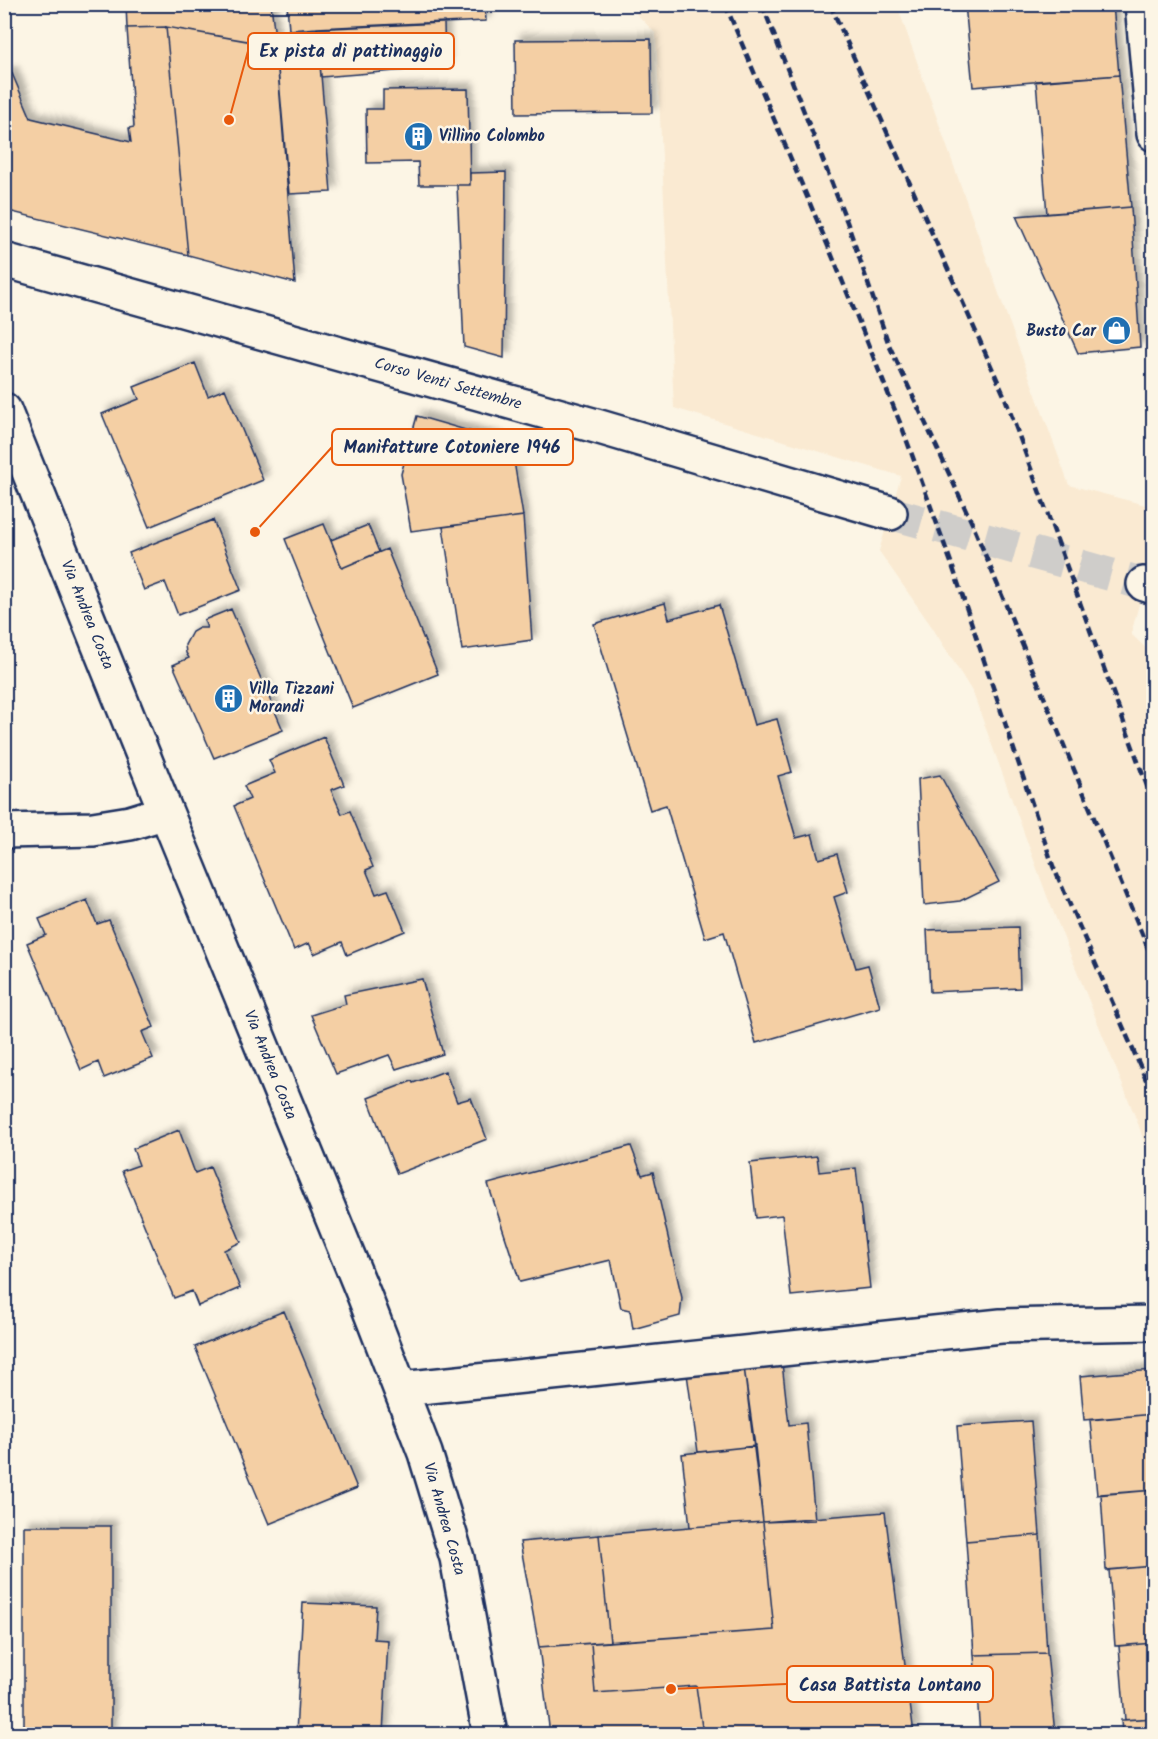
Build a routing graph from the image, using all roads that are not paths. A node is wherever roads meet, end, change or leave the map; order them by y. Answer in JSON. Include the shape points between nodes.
{"nodes":[{"id":1,"x":1143,"y":4,"type":"edge"},
{"id":2,"x":1154,"y":134,"type":"edge"},
{"id":3,"x":4,"y":260,"type":"edge"},
{"id":4,"x":4,"y":410,"type":"edge"},
{"id":5,"x":890,"y":513,"type":"tunnel mouth"},
{"id":6,"x":166,"y":812,"type":"junction"},
{"id":7,"x":4,"y":831,"type":"edge"},
{"id":8,"x":1154,"y":1323,"type":"edge"},
{"id":9,"x":401,"y":1389,"type":"junction"},
{"id":10,"x":490,"y":1734,"type":"edge"}],
"edges":[{"from":1,"to":2,"type":"street"},
{"from":3,"to":5,"type":"street","name":"Corso Venti Settembre"},
{"from":4,"to":6,"type":"street","name":"Via Andrea Costa"},
{"from":6,"to":7,"type":"street","via":[[93,829]]},
{"from":6,"to":9,"type":"street","name":"Via Andrea Costa"},
{"from":8,"to":9,"type":"street","via":[[990,1327]]},
{"from":9,"to":10,"type":"street","name":"Via Andrea Costa","via":[[457,1558]]}]}
